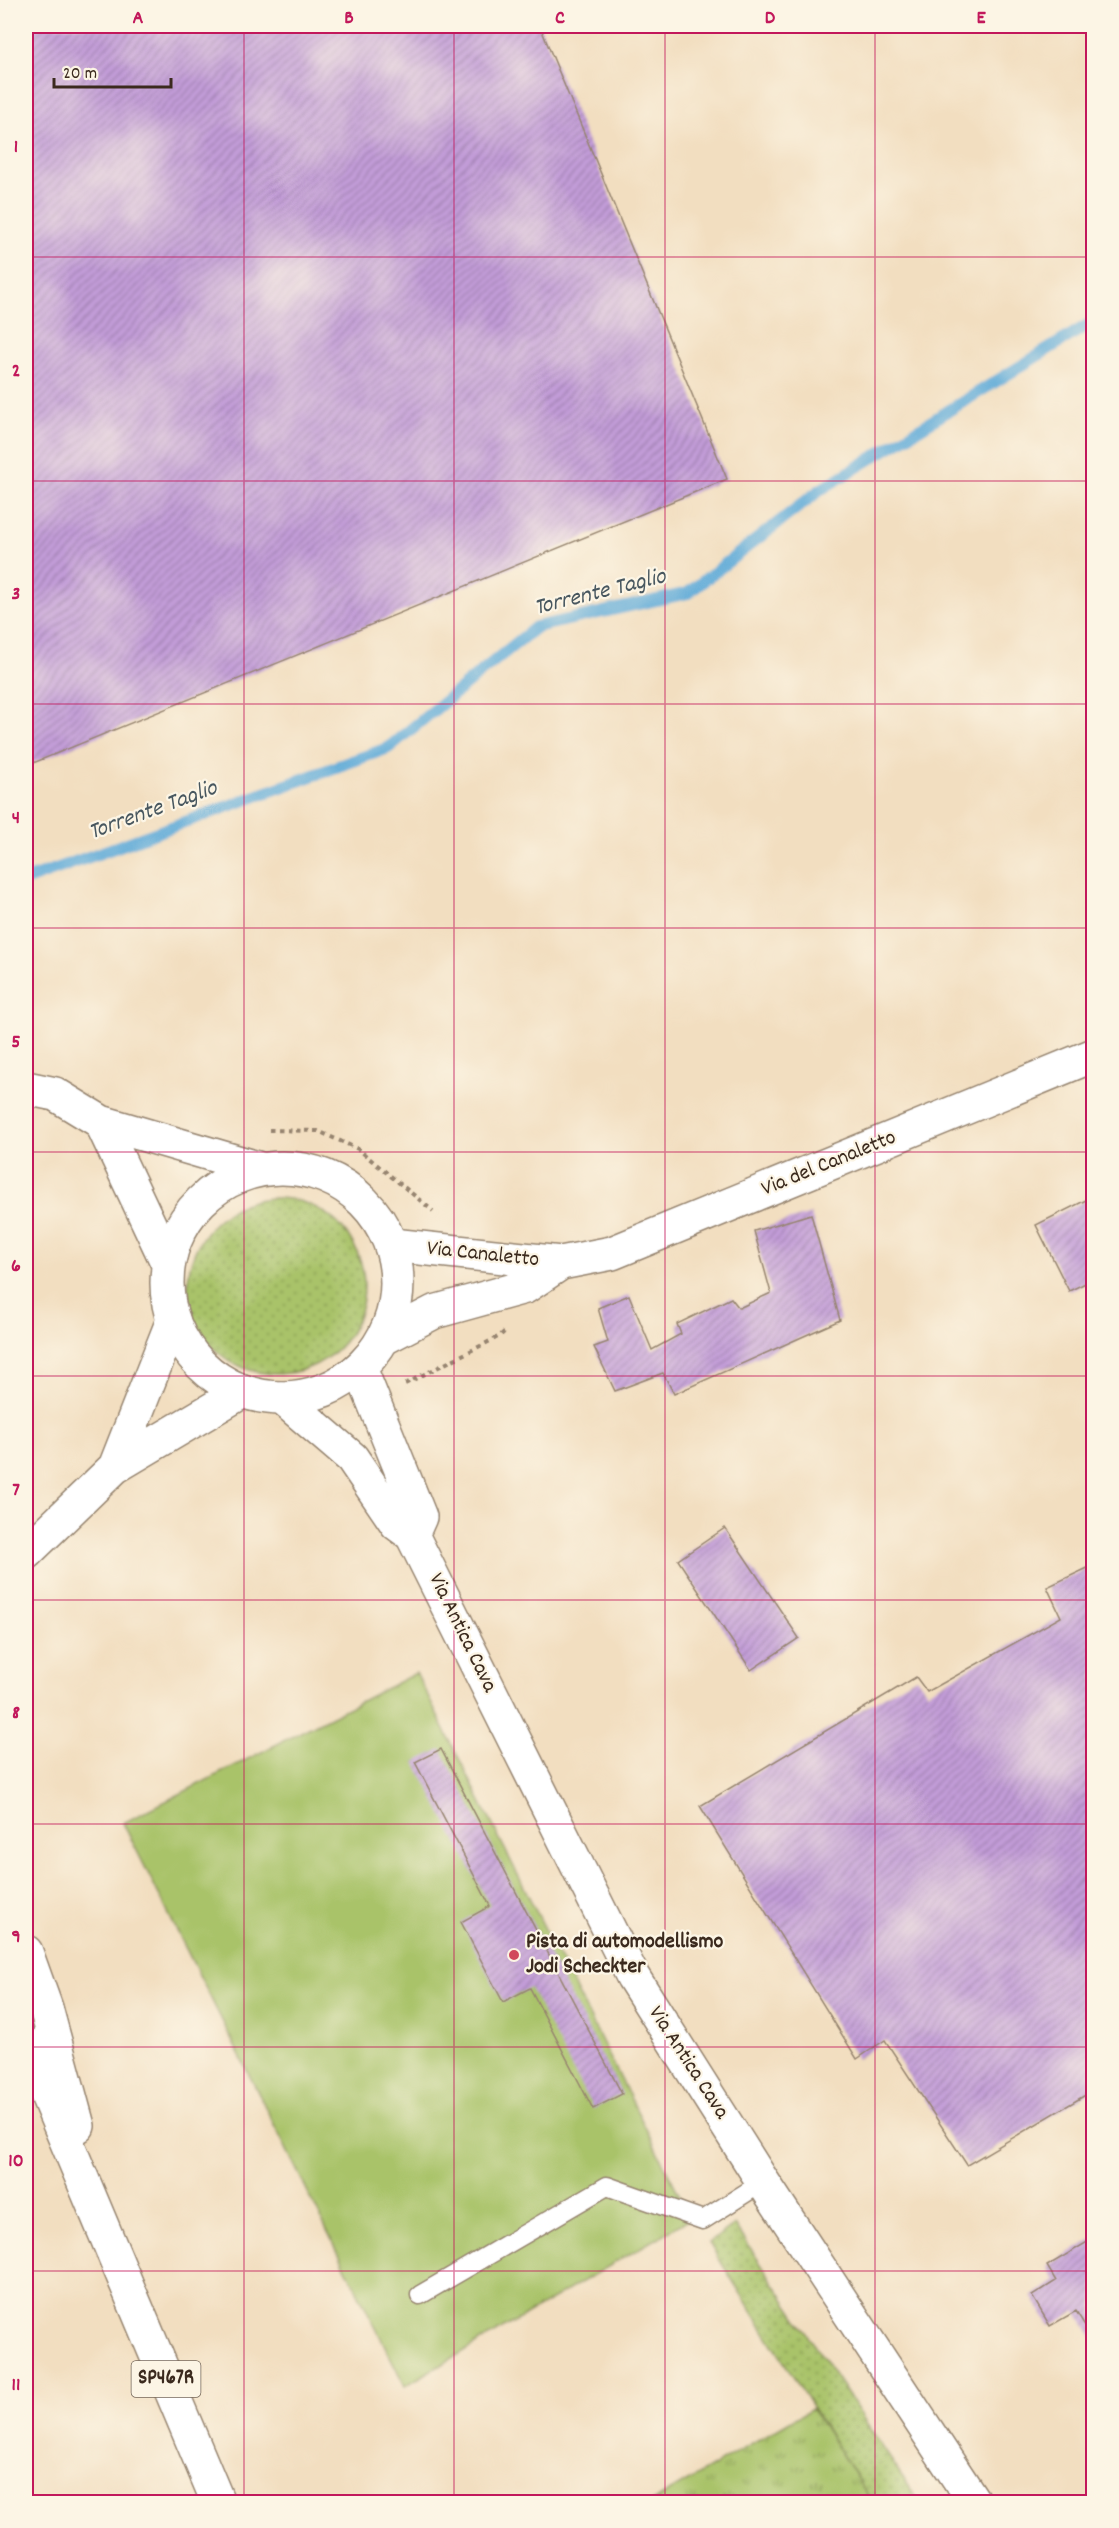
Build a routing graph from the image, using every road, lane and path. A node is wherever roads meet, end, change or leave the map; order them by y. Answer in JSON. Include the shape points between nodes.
{"nodes":[{"id":1,"x":1094,"y":1055,"type":"edge"},
{"id":2,"x":26,"y":1088,"type":"edge"},
{"id":3,"x":101,"y":1122,"type":"junction"},
{"id":4,"x":261,"y":1169,"type":"junction"},
{"id":5,"x":392,"y":1245,"type":"junction"},
{"id":6,"x":561,"y":1263,"type":"junction"},
{"id":7,"x":168,"y":1264,"type":"junction"},
{"id":8,"x":173,"y":1320,"type":"junction"},
{"id":9,"x":384,"y":1338,"type":"junction"},
{"id":10,"x":360,"y":1368,"type":"junction"},
{"id":11,"x":243,"y":1391,"type":"junction"},
{"id":12,"x":282,"y":1398,"type":"junction"},
{"id":13,"x":115,"y":1467,"type":"junction"},
{"id":14,"x":412,"y":1535,"type":"junction"},
{"id":15,"x":26,"y":1553,"type":"edge"},
{"id":16,"x":26,"y":1952,"type":"edge"},
{"id":17,"x":26,"y":2045,"type":"edge"},
{"id":18,"x":26,"y":2088,"type":"edge"},
{"id":19,"x":763,"y":2182,"type":"junction"},
{"id":20,"x":114,"y":2255,"type":"junction"},
{"id":21,"x":420,"y":2295,"type":"dead end"},
{"id":22,"x":218,"y":2502,"type":"edge"},
{"id":23,"x":974,"y":2502,"type":"edge"}],
"edges":[{"from":1,"to":6,"type":"main road","name":"Via del Canaletto","via":[[612,1253]]},
{"from":2,"to":3,"type":"main road","via":[[55,1094]]},
{"from":3,"to":4,"type":"main road"},
{"from":3,"to":7,"type":"main road"},
{"from":4,"to":5,"type":"main road","via":[[284,1167],[330,1177],[367,1205],[382,1223]]},
{"from":4,"to":7,"type":"main road","via":[[217,1187],[199,1202],[179,1231]]},
{"from":5,"to":6,"type":"main road","name":"Via Canaletto"},
{"from":5,"to":9,"type":"main road","via":[[398,1293]]},
{"from":6,"to":9,"type":"main road","name":"Via Canaletto","via":[[525,1287],[434,1312]]},
{"from":7,"to":8,"type":"main road","via":[[168,1302]]},
{"from":8,"to":11,"type":"main road","via":[[193,1356],[208,1371]]},
{"from":8,"to":13,"type":"main road"},
{"from":9,"to":10,"type":"main road"},
{"from":10,"to":12,"type":"main road","via":[[324,1391]]},
{"from":10,"to":14,"type":"main road","via":[[420,1517]]},
{"from":11,"to":12,"type":"main road"},
{"from":11,"to":13,"type":"main road"},
{"from":12,"to":14,"type":"main road","name":"Via Antica Cava","via":[[352,1458],[397,1524]]},
{"from":13,"to":15,"type":"main road"},
{"from":14,"to":19,"type":"main road","name":"Via Antica Cava","via":[[633,1977]]},
{"from":16,"to":20,"type":"main road","via":[[46,2008]]},
{"from":17,"to":20,"type":"main road","number":"SP467R"},
{"from":18,"to":20,"type":"main road"},
{"from":19,"to":21,"type":"lane","via":[[703,2220],[607,2186]]},
{"from":19,"to":23,"type":"main road","name":"Via Antica Cava"},
{"from":20,"to":22,"type":"main road","number":"SP467R"}]}
